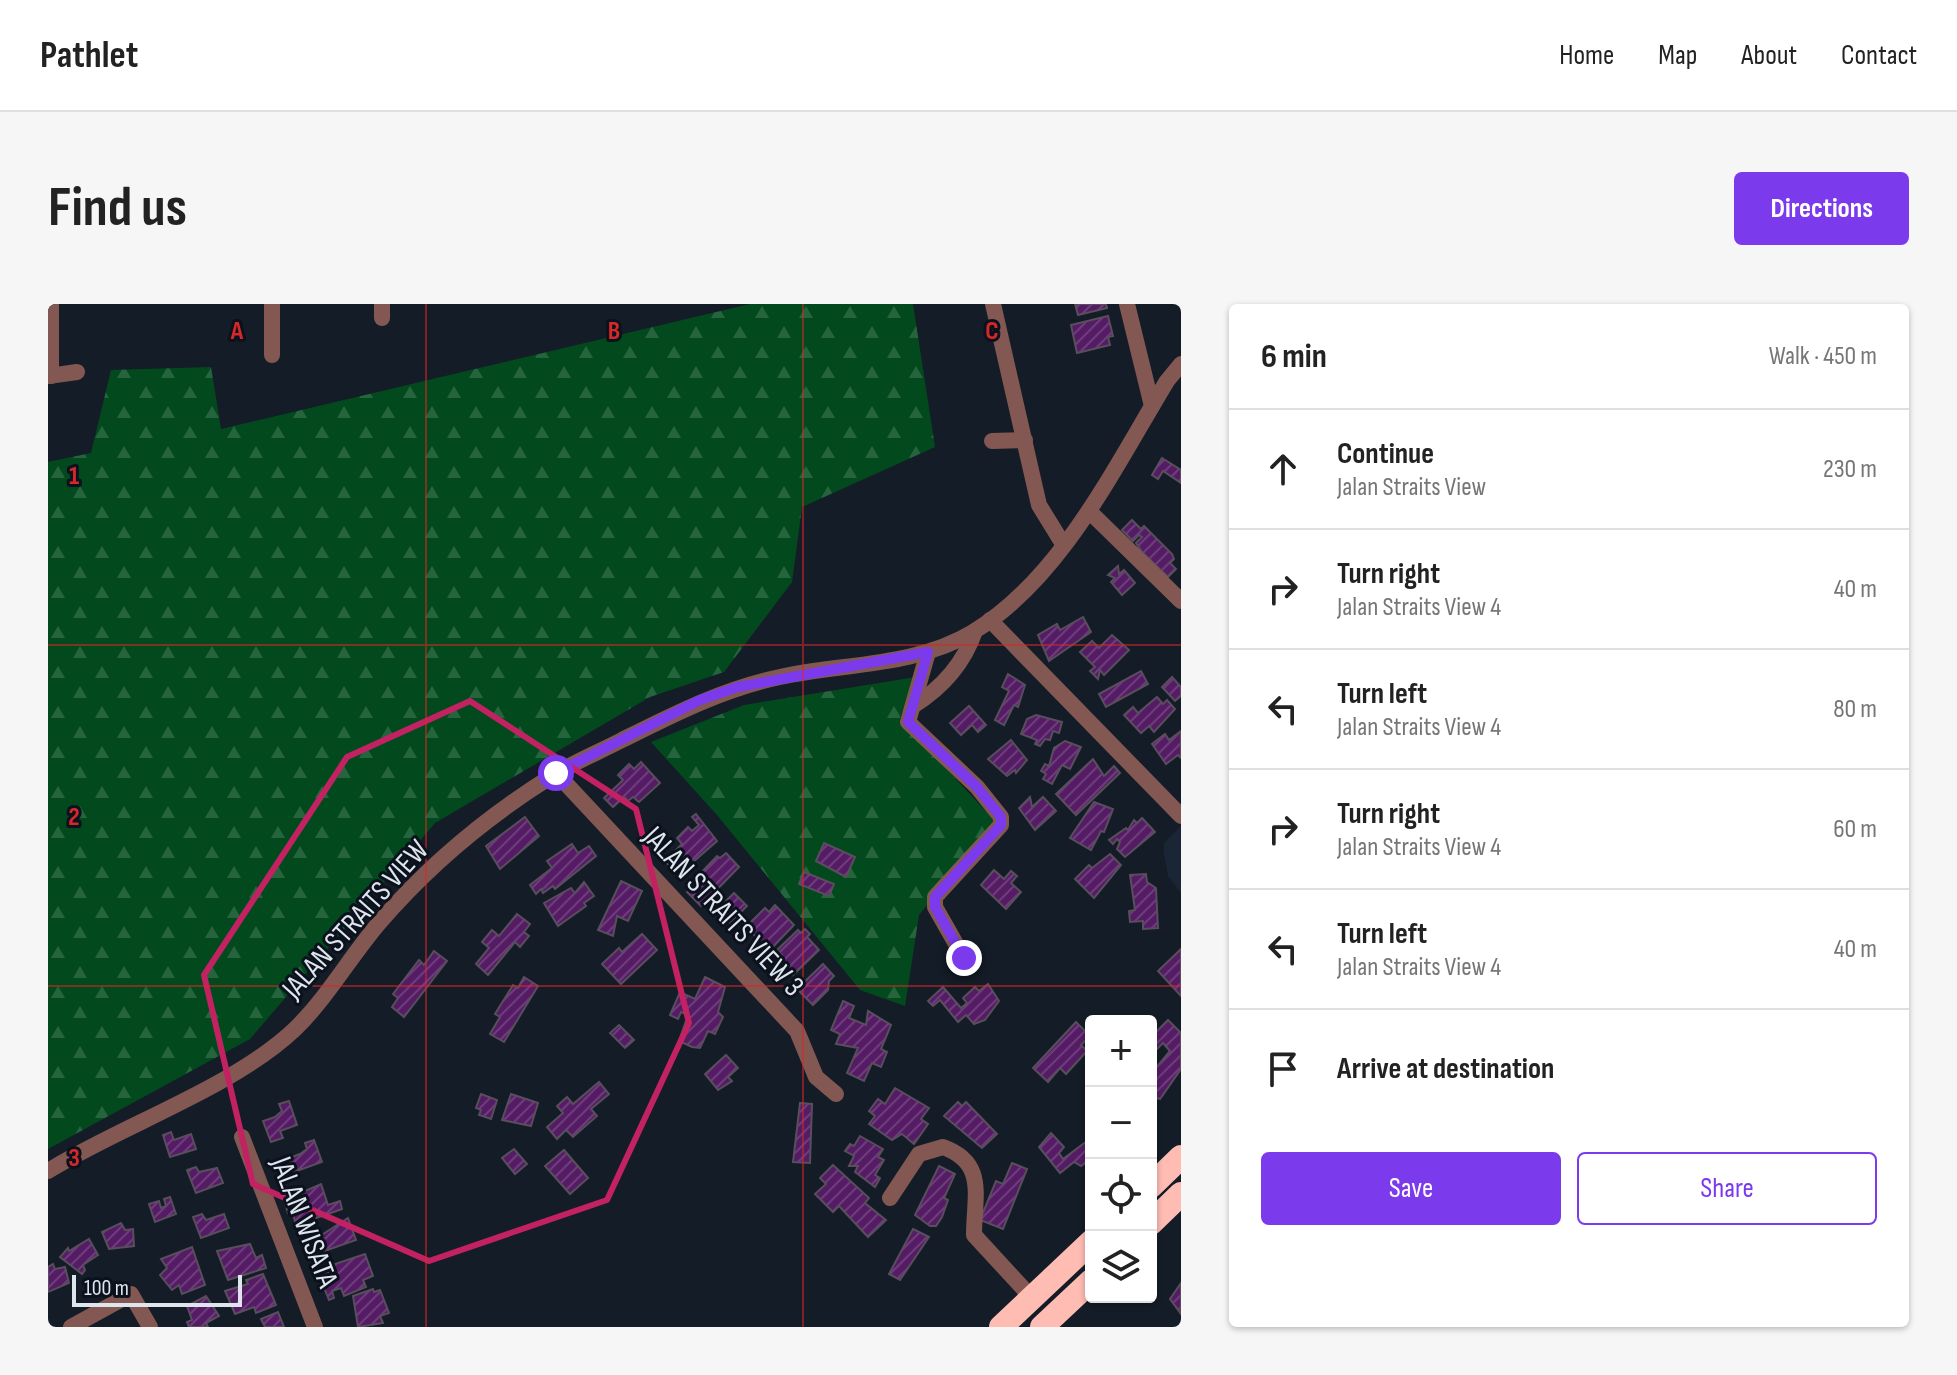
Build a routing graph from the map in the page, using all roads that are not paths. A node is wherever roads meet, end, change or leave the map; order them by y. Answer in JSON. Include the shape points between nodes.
{"nodes":[{"id":1,"x":51,"y":304,"type":"edge"},
{"id":2,"x":272,"y":304,"type":"edge"},
{"id":3,"x":993,"y":304,"type":"edge"},
{"id":4,"x":1127,"y":304,"type":"edge"},
{"id":5,"x":272,"y":355,"type":"dead end"},
{"id":6,"x":1181,"y":364,"type":"edge"},
{"id":7,"x":77,"y":372,"type":"dead end"},
{"id":8,"x":50,"y":376,"type":"edge"},
{"id":9,"x":1152,"y":406,"type":"junction"},
{"id":10,"x":1025,"y":440,"type":"junction"},
{"id":11,"x":992,"y":441,"type":"dead end"},
{"id":12,"x":1090,"y":512,"type":"junction"},
{"id":13,"x":1063,"y":544,"type":"junction"},
{"id":14,"x":1181,"y":601,"type":"edge"},
{"id":15,"x":990,"y":620,"type":"junction"},
{"id":16,"x":975,"y":631,"type":"junction"},
{"id":17,"x":928,"y":652,"type":"junction"},
{"id":18,"x":913,"y":706,"type":"junction"},
{"id":19,"x":556,"y":773,"type":"junction"},
{"id":20,"x":1181,"y":816,"type":"edge"},
{"id":21,"x":964,"y":958,"type":"dead end"},
{"id":22,"x":836,"y":1094,"type":"dead end"},
{"id":23,"x":242,"y":1137,"type":"dead end"},
{"id":24,"x":1181,"y":1157,"type":"edge"},
{"id":25,"x":48,"y":1171,"type":"edge"},
{"id":26,"x":1157,"y":1180,"type":"edge"},
{"id":27,"x":890,"y":1198,"type":"dead end"},
{"id":28,"x":1178,"y":1198,"type":"edge"},
{"id":29,"x":1157,"y":1217,"type":"edge"},
{"id":30,"x":1085,"y":1248,"type":"edge"},
{"id":31,"x":1085,"y":1287,"type":"edge"},
{"id":32,"x":1032,"y":1298,"type":"junction"},
{"id":33,"x":71,"y":1327,"type":"edge"},
{"id":34,"x":150,"y":1327,"type":"edge"},
{"id":35,"x":315,"y":1327,"type":"edge"},
{"id":36,"x":1001,"y":1327,"type":"edge"},
{"id":37,"x":1042,"y":1327,"type":"edge"}],
"edges":[{"from":1,"to":8,"type":"street"},
{"from":2,"to":5,"type":"street"},
{"from":3,"to":10,"type":"street"},
{"from":4,"to":9,"type":"street"},
{"from":6,"to":9,"type":"street","name":"JALAN STRAITS VIEW"},
{"from":7,"to":8,"type":"street"},
{"from":9,"to":12,"type":"street","name":"JALAN STRAITS VIEW"},
{"from":10,"to":11,"type":"street"},
{"from":10,"to":13,"type":"street","via":[[1039,505]]},
{"from":12,"to":13,"type":"street","name":"JALAN STRAITS VIEW"},
{"from":12,"to":14,"type":"street"},
{"from":13,"to":15,"type":"street","name":"JALAN STRAITS VIEW","via":[[1021,594]]},
{"from":15,"to":16,"type":"street","name":"JALAN STRAITS VIEW"},
{"from":15,"to":20,"type":"street"},
{"from":16,"to":17,"type":"street","name":"JALAN STRAITS VIEW"},
{"from":16,"to":18,"type":"street","via":[[968,651],[935,692]]},
{"from":17,"to":18,"type":"street"},
{"from":17,"to":19,"type":"street","name":"JALAN STRAITS VIEW","via":[[738,687],[700,700]]},
{"from":18,"to":21,"type":"street","via":[[908,722],[1001,817],[1001,825],[935,897],[935,907]]},
{"from":19,"to":22,"type":"street","name":"JALAN STRAITS VIEW 3","via":[[797,1031],[816,1077]]},
{"from":19,"to":25,"type":"street","name":"JALAN STRAITS VIEW","via":[[508,805],[419,881],[294,1030],[245,1067]]},
{"from":23,"to":35,"type":"street","name":"JALAN WISATA"},
{"from":24,"to":26,"type":"highway"},
{"from":27,"to":32,"type":"street","via":[[919,1154],[943,1147],[967,1159],[974,1171],[974,1235]]},
{"from":28,"to":29,"type":"highway"},
{"from":30,"to":32,"type":"highway"},
{"from":31,"to":37,"type":"highway"},
{"from":32,"to":36,"type":"highway"},
{"from":33,"to":34,"type":"street","via":[[131,1294]]}]}
